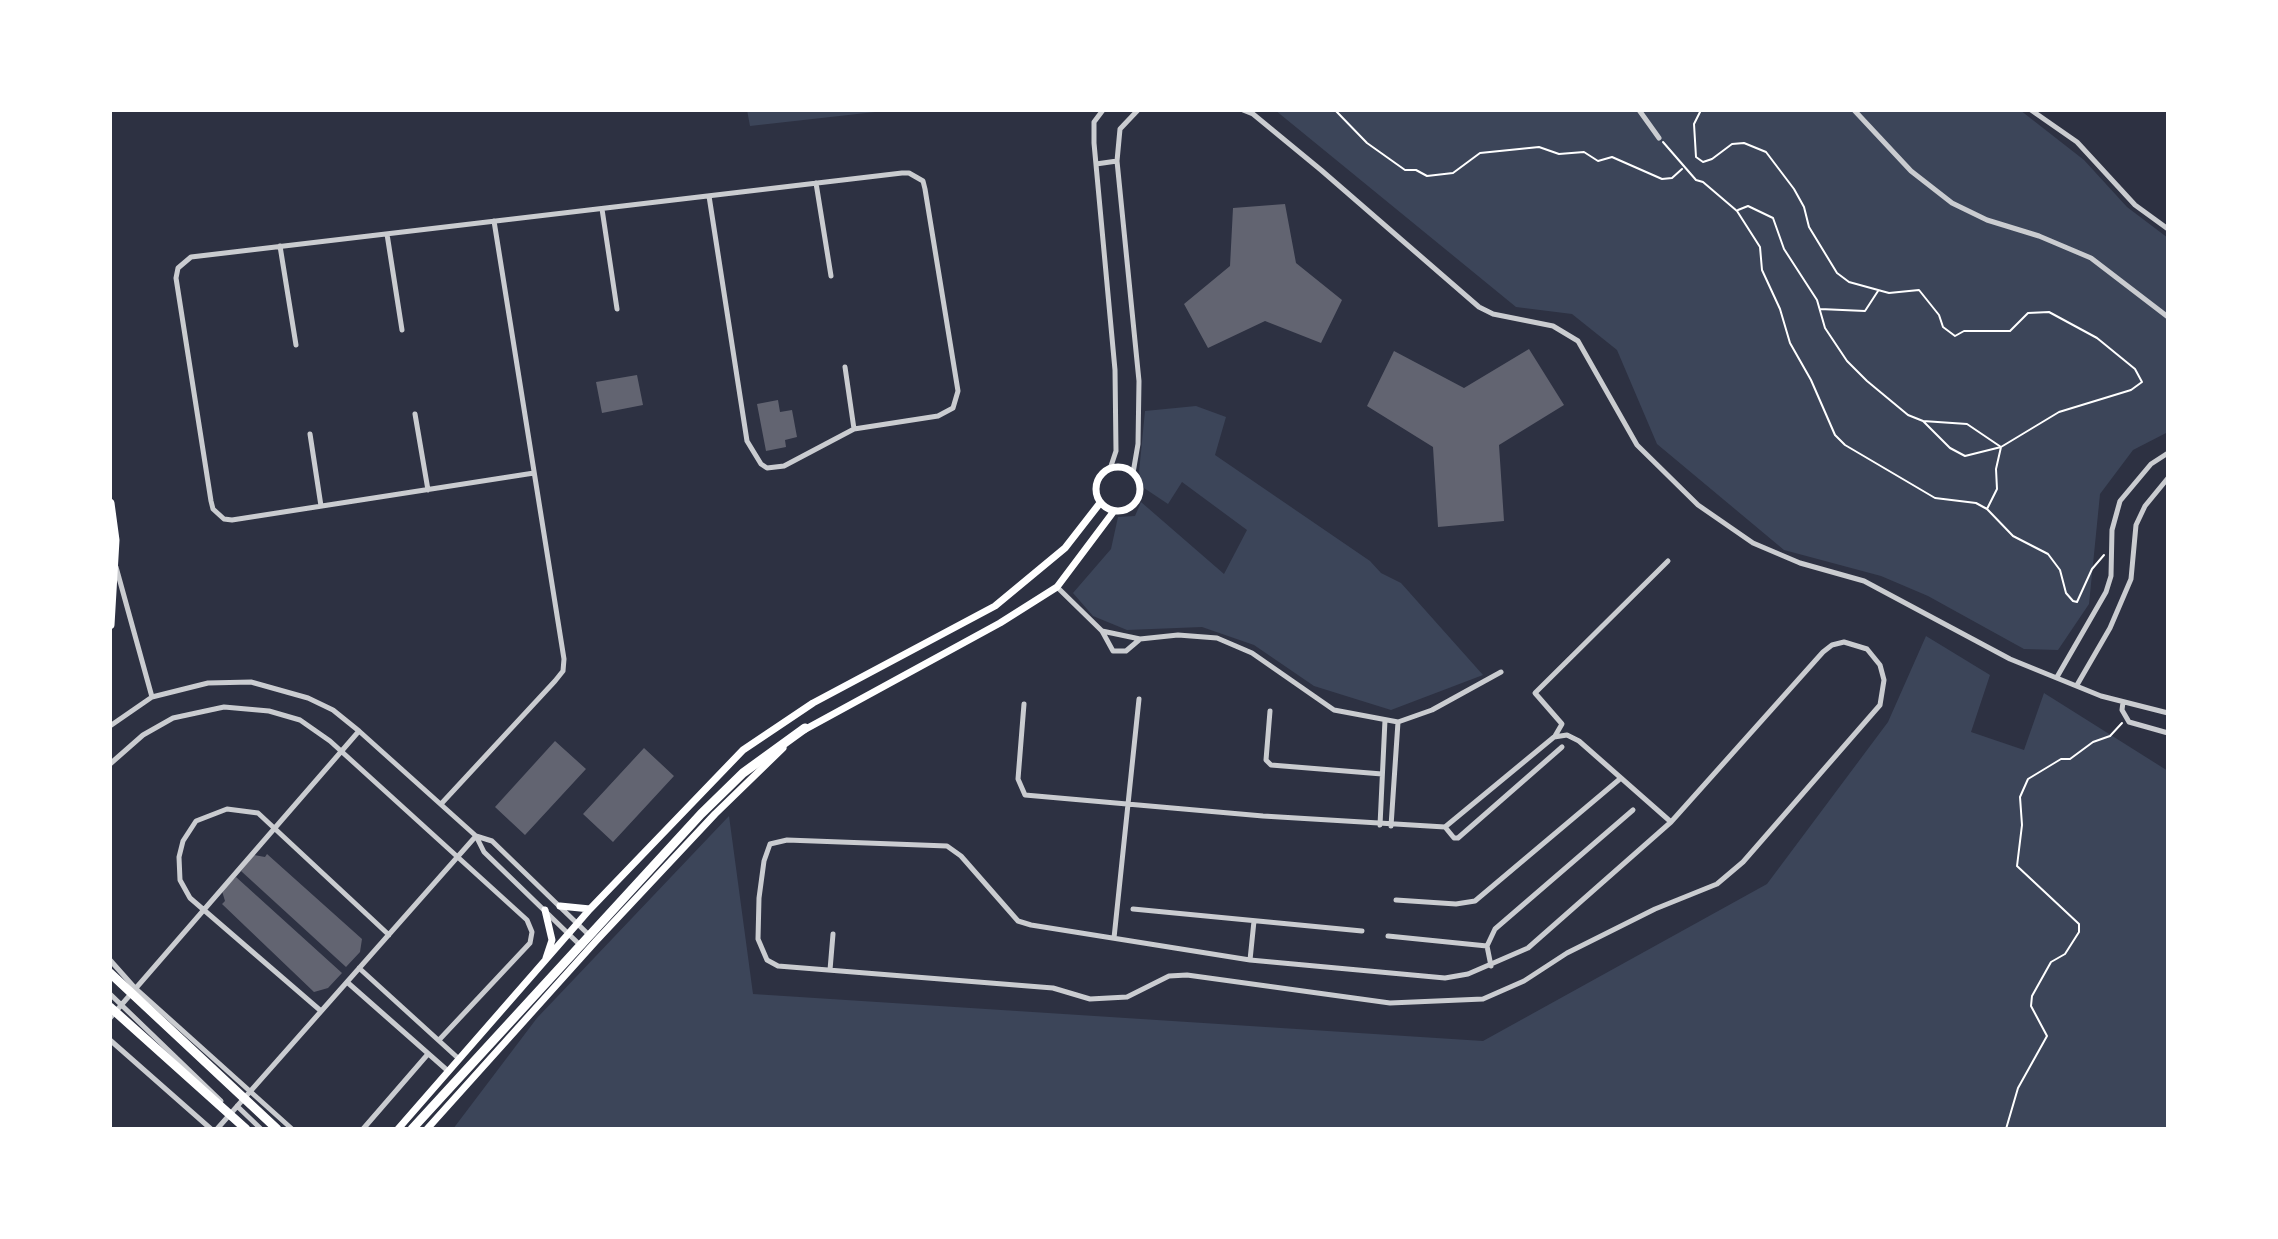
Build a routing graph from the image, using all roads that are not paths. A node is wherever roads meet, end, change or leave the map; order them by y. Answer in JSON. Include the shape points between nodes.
{"nodes":[{"id":1,"x":1103,"y":110,"type":"edge"},
{"id":2,"x":1138,"y":110,"type":"edge"},
{"id":3,"x":1243,"y":110,"type":"edge"},
{"id":4,"x":1639,"y":110,"type":"edge"},
{"id":5,"x":1854,"y":110,"type":"edge"},
{"id":6,"x":2031,"y":110,"type":"edge"},
{"id":7,"x":1659,"y":138,"type":"road end"},
{"id":8,"x":1117,"y":161,"type":"junction"},
{"id":9,"x":1096,"y":164,"type":"junction"},
{"id":10,"x":816,"y":183,"type":"junction"},
{"id":11,"x":709,"y":196,"type":"junction"},
{"id":12,"x":602,"y":209,"type":"junction"},
{"id":13,"x":494,"y":221,"type":"junction"},
{"id":14,"x":2168,"y":229,"type":"edge"},
{"id":15,"x":387,"y":234,"type":"junction"},
{"id":16,"x":280,"y":246,"type":"junction"},
{"id":17,"x":831,"y":276,"type":"dead end"},
{"id":18,"x":617,"y":309,"type":"dead end"},
{"id":19,"x":2168,"y":317,"type":"edge"},
{"id":20,"x":402,"y":330,"type":"dead end"},
{"id":21,"x":296,"y":345,"type":"dead end"},
{"id":22,"x":845,"y":367,"type":"dead end"},
{"id":23,"x":415,"y":414,"type":"dead end"},
{"id":24,"x":854,"y":429,"type":"junction"},
{"id":25,"x":310,"y":434,"type":"dead end"},
{"id":26,"x":2168,"y":453,"type":"edge"},
{"id":27,"x":1110,"y":469,"type":"junction"},
{"id":28,"x":534,"y":473,"type":"junction"},
{"id":29,"x":1133,"y":473,"type":"junction"},
{"id":30,"x":2168,"y":478,"type":"edge"},
{"id":31,"x":428,"y":490,"type":"junction"},
{"id":32,"x":110,"y":503,"type":"edge"},
{"id":33,"x":1100,"y":503,"type":"junction"},
{"id":34,"x":321,"y":506,"type":"junction"},
{"id":35,"x":1114,"y":511,"type":"junction"},
{"id":36,"x":110,"y":546,"type":"edge"},
{"id":37,"x":1668,"y":561,"type":"dead end"},
{"id":38,"x":1057,"y":587,"type":"junction"},
{"id":39,"x":110,"y":625,"type":"edge"},
{"id":40,"x":1102,"y":631,"type":"junction"},
{"id":41,"x":1140,"y":639,"type":"junction"},
{"id":42,"x":902,"y":654,"type":"junction"},
{"id":43,"x":910,"y":669,"type":"junction"},
{"id":44,"x":1501,"y":672,"type":"dead end"},
{"id":45,"x":2057,"y":677,"type":"junction"},
{"id":46,"x":2077,"y":686,"type":"junction"},
{"id":47,"x":152,"y":697,"type":"junction"},
{"id":48,"x":1139,"y":699,"type":"dead end"},
{"id":49,"x":2123,"y":702,"type":"junction"},
{"id":50,"x":1024,"y":704,"type":"dead end"},
{"id":51,"x":1270,"y":711,"type":"dead end"},
{"id":52,"x":2168,"y":713,"type":"edge"},
{"id":53,"x":1385,"y":720,"type":"junction"},
{"id":54,"x":1398,"y":722,"type":"junction"},
{"id":55,"x":110,"y":726,"type":"edge"},
{"id":56,"x":805,"y":728,"type":"junction"},
{"id":57,"x":359,"y":731,"type":"junction"},
{"id":58,"x":2168,"y":733,"type":"edge"},
{"id":59,"x":1554,"y":737,"type":"junction"},
{"id":60,"x":1562,"y":747,"type":"dead end"},
{"id":61,"x":341,"y":751,"type":"junction"},
{"id":62,"x":110,"y":764,"type":"edge"},
{"id":63,"x":1382,"y":774,"type":"junction"},
{"id":64,"x":1621,"y":778,"type":"junction"},
{"id":65,"x":441,"y":804,"type":"junction"},
{"id":66,"x":1127,"y":806,"type":"junction"},
{"id":67,"x":1633,"y":810,"type":"dead end"},
{"id":68,"x":1671,"y":822,"type":"junction"},
{"id":69,"x":1380,"y":825,"type":"junction"},
{"id":70,"x":1391,"y":826,"type":"junction"},
{"id":71,"x":274,"y":827,"type":"junction"},
{"id":72,"x":1445,"y":827,"type":"junction"},
{"id":73,"x":476,"y":836,"type":"junction"},
{"id":74,"x":458,"y":858,"type":"junction"},
{"id":75,"x":1396,"y":900,"type":"dead end"},
{"id":76,"x":560,"y":906,"type":"junction"},
{"id":77,"x":202,"y":909,"type":"junction"},
{"id":78,"x":590,"y":909,"type":"junction"},
{"id":79,"x":1133,"y":909,"type":"dead end"},
{"id":80,"x":545,"y":910,"type":"junction"},
{"id":81,"x":1254,"y":921,"type":"junction"},
{"id":82,"x":578,"y":923,"type":"junction"},
{"id":83,"x":1362,"y":931,"type":"dead end"},
{"id":84,"x":570,"y":934,"type":"junction"},
{"id":85,"x":833,"y":934,"type":"dead end"},
{"id":86,"x":389,"y":935,"type":"junction"},
{"id":87,"x":1388,"y":936,"type":"dead end"},
{"id":88,"x":1114,"y":938,"type":"junction"},
{"id":89,"x":596,"y":941,"type":"junction"},
{"id":90,"x":1487,"y":946,"type":"junction"},
{"id":91,"x":587,"y":953,"type":"junction"},
{"id":92,"x":110,"y":960,"type":"edge"},
{"id":93,"x":1250,"y":960,"type":"junction"},
{"id":94,"x":544,"y":964,"type":"junction"},
{"id":95,"x":1491,"y":966,"type":"junction"},
{"id":96,"x":359,"y":968,"type":"junction"},
{"id":97,"x":830,"y":970,"type":"junction"},
{"id":98,"x":110,"y":973,"type":"edge"},
{"id":99,"x":347,"y":982,"type":"junction"},
{"id":100,"x":134,"y":987,"type":"junction"},
{"id":101,"x":110,"y":994,"type":"edge"},
{"id":102,"x":115,"y":1006,"type":"edge"},
{"id":103,"x":321,"y":1011,"type":"junction"},
{"id":104,"x":110,"y":1018,"type":"edge"},
{"id":105,"x":110,"y":1040,"type":"edge"},
{"id":106,"x":439,"y":1040,"type":"junction"},
{"id":107,"x":428,"y":1054,"type":"junction"},
{"id":108,"x":459,"y":1059,"type":"junction"},
{"id":109,"x":448,"y":1071,"type":"junction"},
{"id":110,"x":250,"y":1091,"type":"junction"},
{"id":111,"x":234,"y":1109,"type":"junction"},
{"id":112,"x":214,"y":1129,"type":"edge"},
{"id":113,"x":248,"y":1129,"type":"edge"},
{"id":114,"x":261,"y":1129,"type":"edge"},
{"id":115,"x":277,"y":1129,"type":"edge"},
{"id":116,"x":292,"y":1129,"type":"edge"},
{"id":117,"x":363,"y":1129,"type":"edge"},
{"id":118,"x":398,"y":1129,"type":"edge"},
{"id":119,"x":412,"y":1129,"type":"edge"},
{"id":120,"x":427,"y":1129,"type":"edge"}],
"edges":[{"from":1,"to":9,"type":"street","via":[[1094,122]]},
{"from":2,"to":8,"type":"street","via":[[1120,129]]},
{"from":3,"to":45,"type":"street","via":[[1479,307],[1553,326],[1578,341],[1637,445],[1671,481],[1726,525],[1800,563],[1875,586],[2010,659]]},
{"from":4,"to":7,"type":"street"},
{"from":5,"to":19,"type":"street","via":[[1911,171],[1952,203],[2091,258]]},
{"from":6,"to":14,"type":"street","via":[[2077,142],[2135,205]]},
{"from":8,"to":9,"type":"street"},
{"from":8,"to":29,"type":"street","via":[[1139,381]]},
{"from":9,"to":27,"type":"street","via":[[1115,370],[1116,451]]},
{"from":10,"to":11,"type":"street"},
{"from":10,"to":17,"type":"street"},
{"from":10,"to":24,"type":"street","via":[[909,173],[923,181],[958,391],[947,414]]},
{"from":11,"to":12,"type":"street"},
{"from":11,"to":24,"type":"street","via":[[751,453],[774,468]]},
{"from":12,"to":13,"type":"street"},
{"from":12,"to":18,"type":"street"},
{"from":13,"to":15,"type":"street"},
{"from":13,"to":28,"type":"street"},
{"from":15,"to":16,"type":"street"},
{"from":15,"to":20,"type":"street"},
{"from":16,"to":21,"type":"street"},
{"from":16,"to":34,"type":"street","via":[[185,260],[176,278],[178,291],[213,509],[232,520]]},
{"from":22,"to":24,"type":"street"},
{"from":23,"to":31,"type":"street"},
{"from":25,"to":34,"type":"street"},
{"from":26,"to":45,"type":"street","via":[[2151,464],[2120,501],[2106,592]]},
{"from":27,"to":29,"type":"main road"},
{"from":27,"to":33,"type":"main road","via":[[1098,479]]},
{"from":28,"to":31,"type":"street"},
{"from":28,"to":65,"type":"street","via":[[563,671]]},
{"from":29,"to":35,"type":"main road","via":[[1137,499],[1127,509]]},
{"from":30,"to":46,"type":"street","via":[[2136,525],[2131,579]]},
{"from":31,"to":34,"type":"street"},
{"from":32,"to":39,"type":"highway","via":[[115,540]]},
{"from":33,"to":35,"type":"main road"},
{"from":33,"to":42,"type":"main road","via":[[1065,548],[995,606]]},
{"from":35,"to":38,"type":"main road"},
{"from":36,"to":47,"type":"street"},
{"from":37,"to":59,"type":"street","via":[[1535,693],[1562,724]]},
{"from":38,"to":40,"type":"street"},
{"from":38,"to":43,"type":"main road"},
{"from":40,"to":41,"type":"street"},
{"from":40,"to":41,"type":"street","via":[[1113,651],[1126,651]]},
{"from":41,"to":53,"type":"street","via":[[1217,638],[1252,653],[1334,710]]},
{"from":42,"to":43,"type":"main road"},
{"from":42,"to":78,"type":"main road","via":[[813,703],[743,750]]},
{"from":43,"to":56,"type":"main road"},
{"from":44,"to":54,"type":"street","via":[[1432,710]]},
{"from":45,"to":46,"type":"street"},
{"from":46,"to":49,"type":"street"},
{"from":47,"to":55,"type":"street"},
{"from":47,"to":57,"type":"street","via":[[208,683],[251,682],[308,698]]},
{"from":48,"to":66,"type":"street"},
{"from":49,"to":52,"type":"street"},
{"from":49,"to":58,"type":"street","via":[[2125,718]]},
{"from":50,"to":66,"type":"street","via":[[1018,779],[1025,795]]},
{"from":51,"to":63,"type":"street","via":[[1266,760],[1271,765]]},
{"from":53,"to":54,"type":"street"},
{"from":53,"to":63,"type":"street"},
{"from":54,"to":70,"type":"street"},
{"from":56,"to":89,"type":"main road","via":[[715,814]]},
{"from":56,"to":119,"type":"highway","via":[[743,773],[701,814]]},
{"from":57,"to":61,"type":"street"},
{"from":57,"to":65,"type":"street"},
{"from":59,"to":64,"type":"street","via":[[1573,737]]},
{"from":59,"to":72,"type":"street"},
{"from":60,"to":72,"type":"street","via":[[1458,838]]},
{"from":61,"to":62,"type":"street","via":[[300,720],[224,707],[173,718]]},
{"from":61,"to":71,"type":"street"},
{"from":61,"to":74,"type":"street"},
{"from":63,"to":69,"type":"street"},
{"from":64,"to":68,"type":"street"},
{"from":64,"to":75,"type":"street","via":[[1475,901]]},
{"from":65,"to":73,"type":"street"},
{"from":66,"to":69,"type":"street"},
{"from":66,"to":88,"type":"street"},
{"from":67,"to":90,"type":"street","via":[[1495,929]]},
{"from":68,"to":95,"type":"street","via":[[1528,948]]},
{"from":68,"to":97,"type":"street","via":[[1832,645],[1858,645],[1873,656],[1884,680],[1880,705],[1743,862],[1717,884],[1655,909],[1483,999],[1390,1003],[1187,975],[1169,976],[1108,1001],[1053,988]]},
{"from":69,"to":70,"type":"street"},
{"from":70,"to":72,"type":"street"},
{"from":71,"to":77,"type":"street"},
{"from":71,"to":77,"type":"street","via":[[258,813],[237,808],[196,821],[183,841],[178,868],[185,890]]},
{"from":71,"to":86,"type":"street"},
{"from":73,"to":74,"type":"street"},
{"from":73,"to":76,"type":"street","via":[[492,841]]},
{"from":73,"to":80,"type":"street","via":[[484,852]]},
{"from":74,"to":86,"type":"street"},
{"from":74,"to":106,"type":"street","via":[[527,920],[532,932],[530,943]]},
{"from":76,"to":78,"type":"main road"},
{"from":76,"to":82,"type":"street"},
{"from":77,"to":100,"type":"street"},
{"from":77,"to":103,"type":"street"},
{"from":78,"to":82,"type":"main road"},
{"from":79,"to":81,"type":"street"},
{"from":80,"to":84,"type":"street"},
{"from":80,"to":94,"type":"main road","via":[[552,940]]},
{"from":81,"to":83,"type":"street"},
{"from":81,"to":93,"type":"street"},
{"from":82,"to":84,"type":"main road"},
{"from":82,"to":89,"type":"street"},
{"from":84,"to":91,"type":"street"},
{"from":84,"to":94,"type":"main road"},
{"from":85,"to":97,"type":"street"},
{"from":86,"to":96,"type":"street"},
{"from":87,"to":90,"type":"street"},
{"from":88,"to":93,"type":"street"},
{"from":88,"to":97,"type":"street","via":[[1018,921],[947,846],[787,840],[770,844],[756,923],[762,953],[778,966]]},
{"from":89,"to":91,"type":"main road"},
{"from":90,"to":95,"type":"street"},
{"from":91,"to":120,"type":"main road"},
{"from":92,"to":100,"type":"street"},
{"from":93,"to":95,"type":"street","via":[[1445,978]]},
{"from":94,"to":108,"type":"main road"},
{"from":96,"to":99,"type":"street"},
{"from":96,"to":106,"type":"street"},
{"from":98,"to":115,"type":"highway"},
{"from":99,"to":103,"type":"street"},
{"from":99,"to":107,"type":"street"},
{"from":100,"to":102,"type":"street"},
{"from":100,"to":110,"type":"street"},
{"from":101,"to":102,"type":"street"},
{"from":102,"to":104,"type":"street"},
{"from":102,"to":111,"type":"street"},
{"from":102,"to":113,"type":"highway"},
{"from":103,"to":110,"type":"street"},
{"from":105,"to":112,"type":"street"},
{"from":106,"to":108,"type":"street"},
{"from":107,"to":109,"type":"street"},
{"from":107,"to":117,"type":"street"},
{"from":108,"to":109,"type":"main road"},
{"from":109,"to":118,"type":"main road"},
{"from":110,"to":111,"type":"street"},
{"from":110,"to":116,"type":"street"},
{"from":111,"to":112,"type":"street"},
{"from":111,"to":113,"type":"street"},
{"from":111,"to":114,"type":"street"}]}
